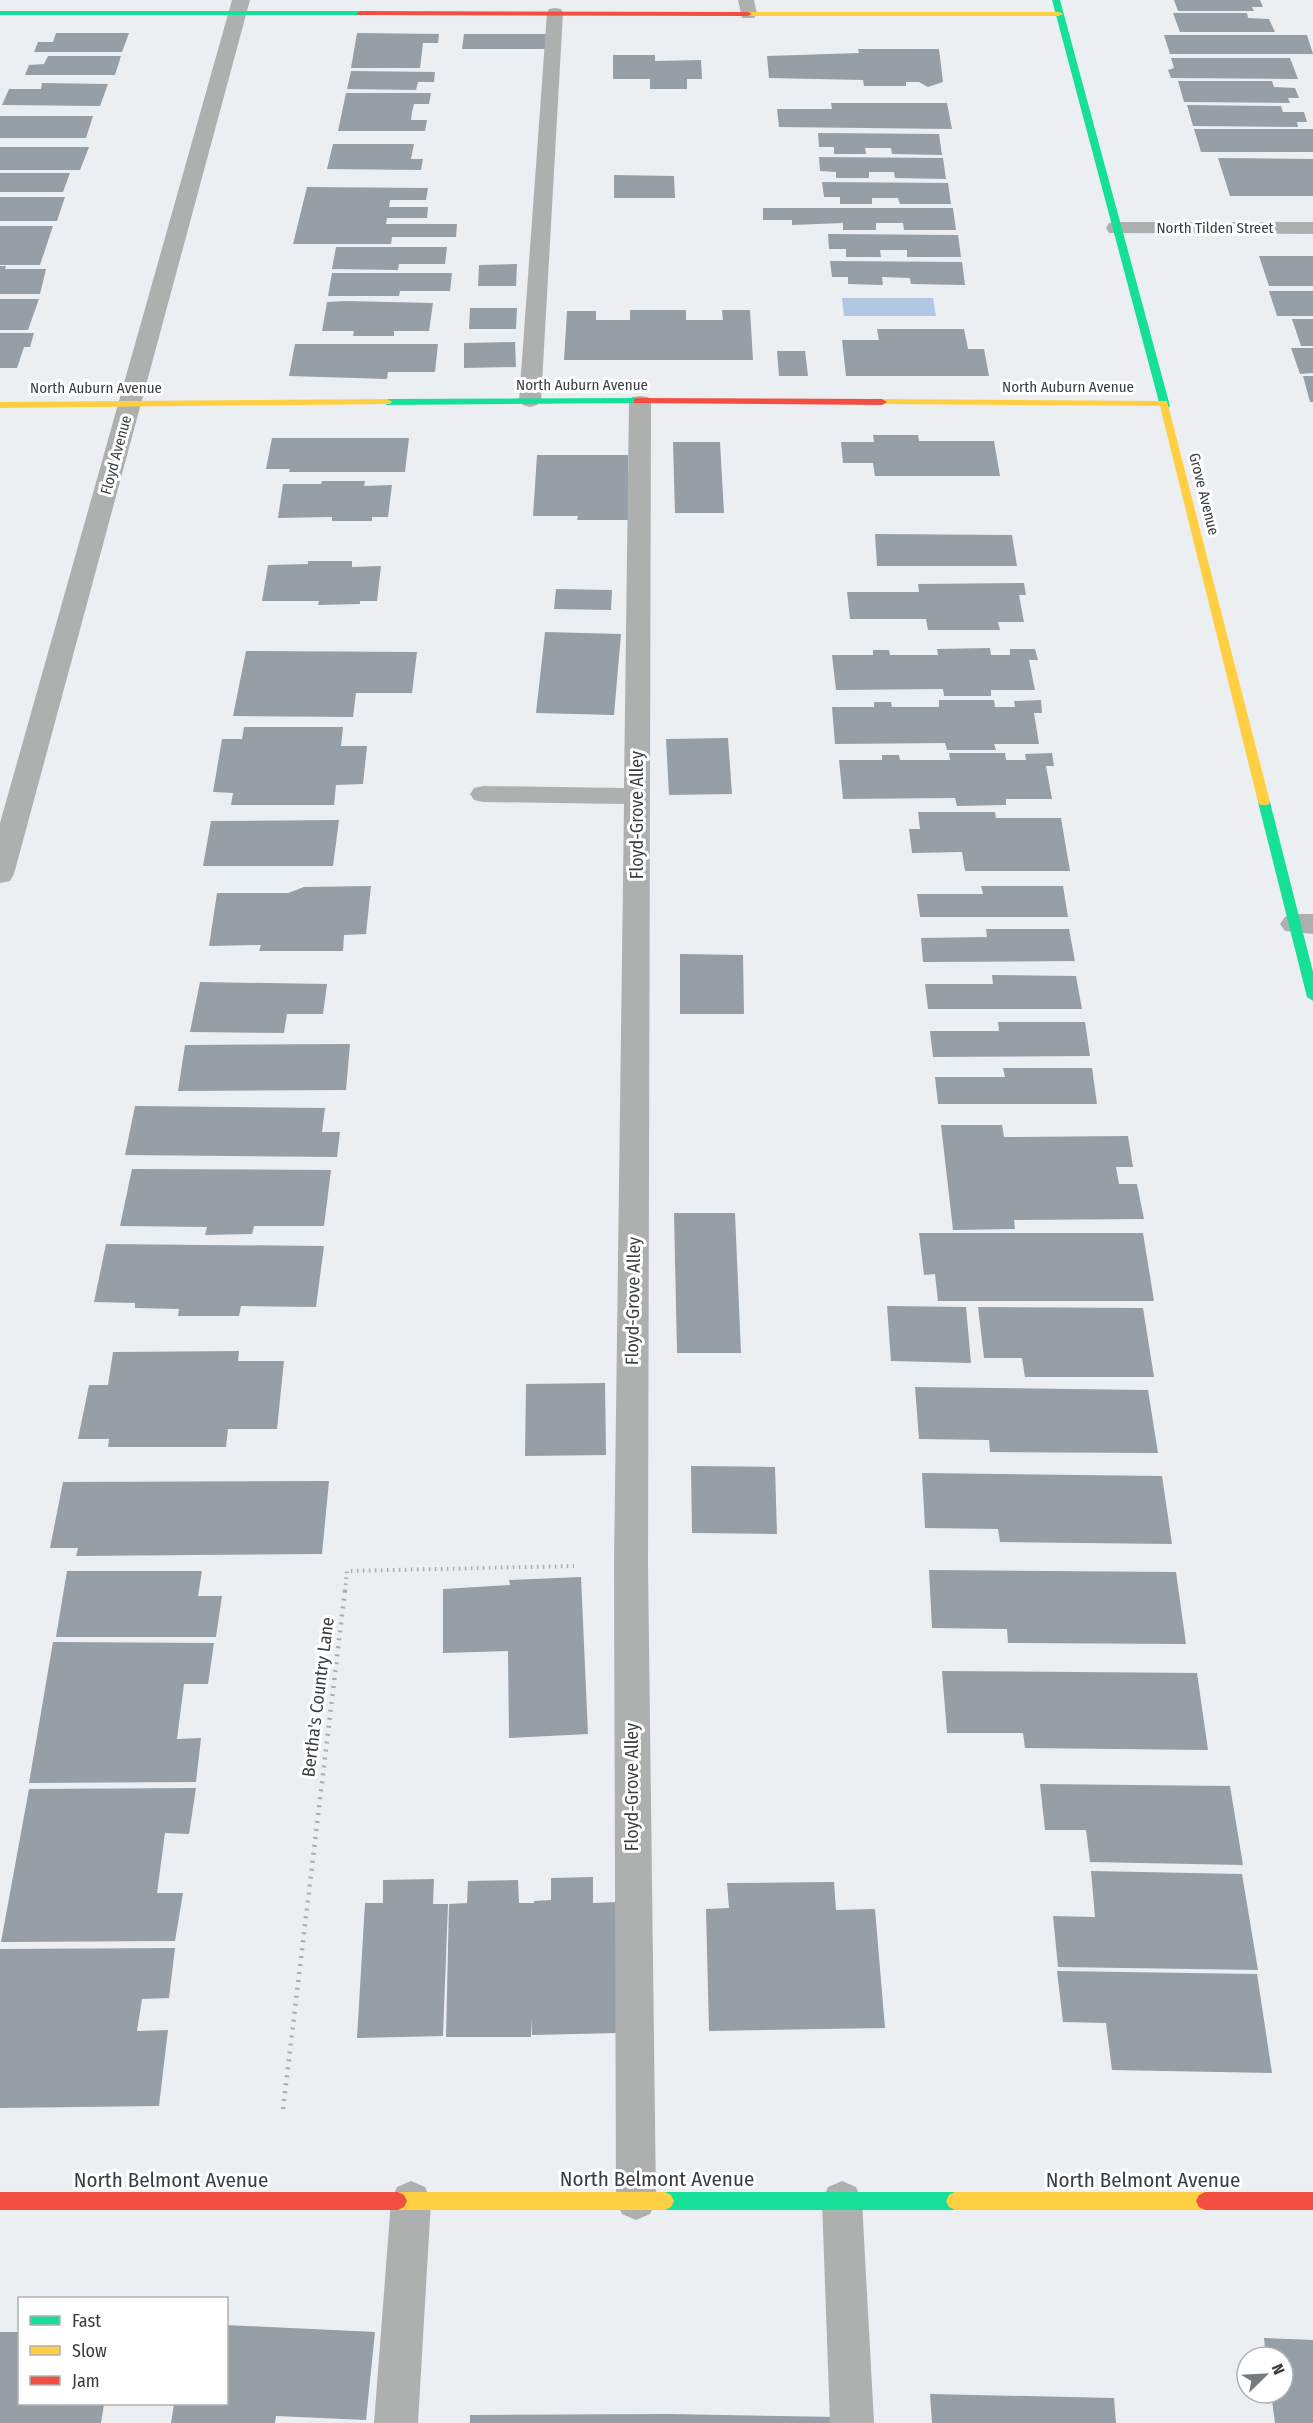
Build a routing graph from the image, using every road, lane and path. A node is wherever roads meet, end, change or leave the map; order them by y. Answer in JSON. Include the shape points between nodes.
{"nodes":[{"id":1,"x":1056,"y":0,"type":"edge"},
{"id":2,"x":239,"y":7,"type":"edge"},
{"id":3,"x":747,"y":7,"type":"edge"},
{"id":4,"x":562,"y":9,"type":"edge"},
{"id":5,"x":0,"y":13,"type":"edge"},
{"id":6,"x":1059,"y":14,"type":"junction"},
{"id":7,"x":1117,"y":228,"type":"junction"},
{"id":8,"x":1313,"y":228,"type":"edge"},
{"id":9,"x":530,"y":401,"type":"junction"},
{"id":10,"x":640,"y":402,"type":"junction"},
{"id":11,"x":1164,"y":403,"type":"junction"},
{"id":12,"x":130,"y":404,"type":"junction"},
{"id":13,"x":0,"y":405,"type":"edge"},
{"id":14,"x":483,"y":794,"type":"dead end"},
{"id":15,"x":637,"y":796,"type":"junction"},
{"id":16,"x":0,"y":874,"type":"edge"},
{"id":17,"x":1304,"y":924,"type":"edge"},
{"id":18,"x":1313,"y":997,"type":"edge"},
{"id":19,"x":630,"y":1565,"type":"junction"},
{"id":20,"x":283,"y":2109,"type":"dead end"},
{"id":21,"x":0,"y":2200,"type":"edge"},
{"id":22,"x":636,"y":2200,"type":"junction"},
{"id":23,"x":411,"y":2201,"type":"junction"},
{"id":24,"x":842,"y":2201,"type":"junction"},
{"id":25,"x":1313,"y":2201,"type":"edge"},
{"id":26,"x":396,"y":2423,"type":"edge"},
{"id":27,"x":852,"y":2423,"type":"edge"}],
"edges":[{"from":1,"to":6,"type":"street","name":"Grove Avenue"},
{"from":2,"to":4,"type":"street"},
{"from":2,"to":5,"type":"street"},
{"from":2,"to":12,"type":"street","name":"Floyd Avenue"},
{"from":3,"to":4,"type":"street"},
{"from":3,"to":6,"type":"street"},
{"from":4,"to":9,"type":"lane"},
{"from":6,"to":7,"type":"street","name":"Grove Avenue"},
{"from":7,"to":8,"type":"street","name":"North Tilden Street"},
{"from":7,"to":11,"type":"street","name":"Grove Avenue"},
{"from":9,"to":10,"type":"street","name":"North Auburn Avenue"},
{"from":9,"to":12,"type":"street","name":"North Auburn Avenue"},
{"from":10,"to":11,"type":"street","name":"North Auburn Avenue"},
{"from":10,"to":15,"type":"lane","name":"Floyd-Grove Alley"},
{"from":11,"to":17,"type":"street","name":"Grove Avenue"},
{"from":12,"to":13,"type":"street","name":"North Auburn Avenue"},
{"from":12,"to":16,"type":"street","name":"Floyd Avenue"},
{"from":14,"to":15,"type":"lane"},
{"from":15,"to":19,"type":"lane","name":"Floyd-Grove Alley"},
{"from":17,"to":18,"type":"street","name":"Grove Avenue"},
{"from":19,"to":20,"type":"path","name":"Bertha's Country Lane","via":[[346,1571]]},
{"from":19,"to":22,"type":"lane","name":"Floyd-Grove Alley"},
{"from":21,"to":23,"type":"street","name":"North Belmont Avenue"},
{"from":22,"to":23,"type":"street","name":"North Belmont Avenue"},
{"from":22,"to":24,"type":"street","name":"North Belmont Avenue"},
{"from":23,"to":26,"type":"lane"},
{"from":24,"to":25,"type":"street","name":"North Belmont Avenue"},
{"from":24,"to":27,"type":"lane"}]}
